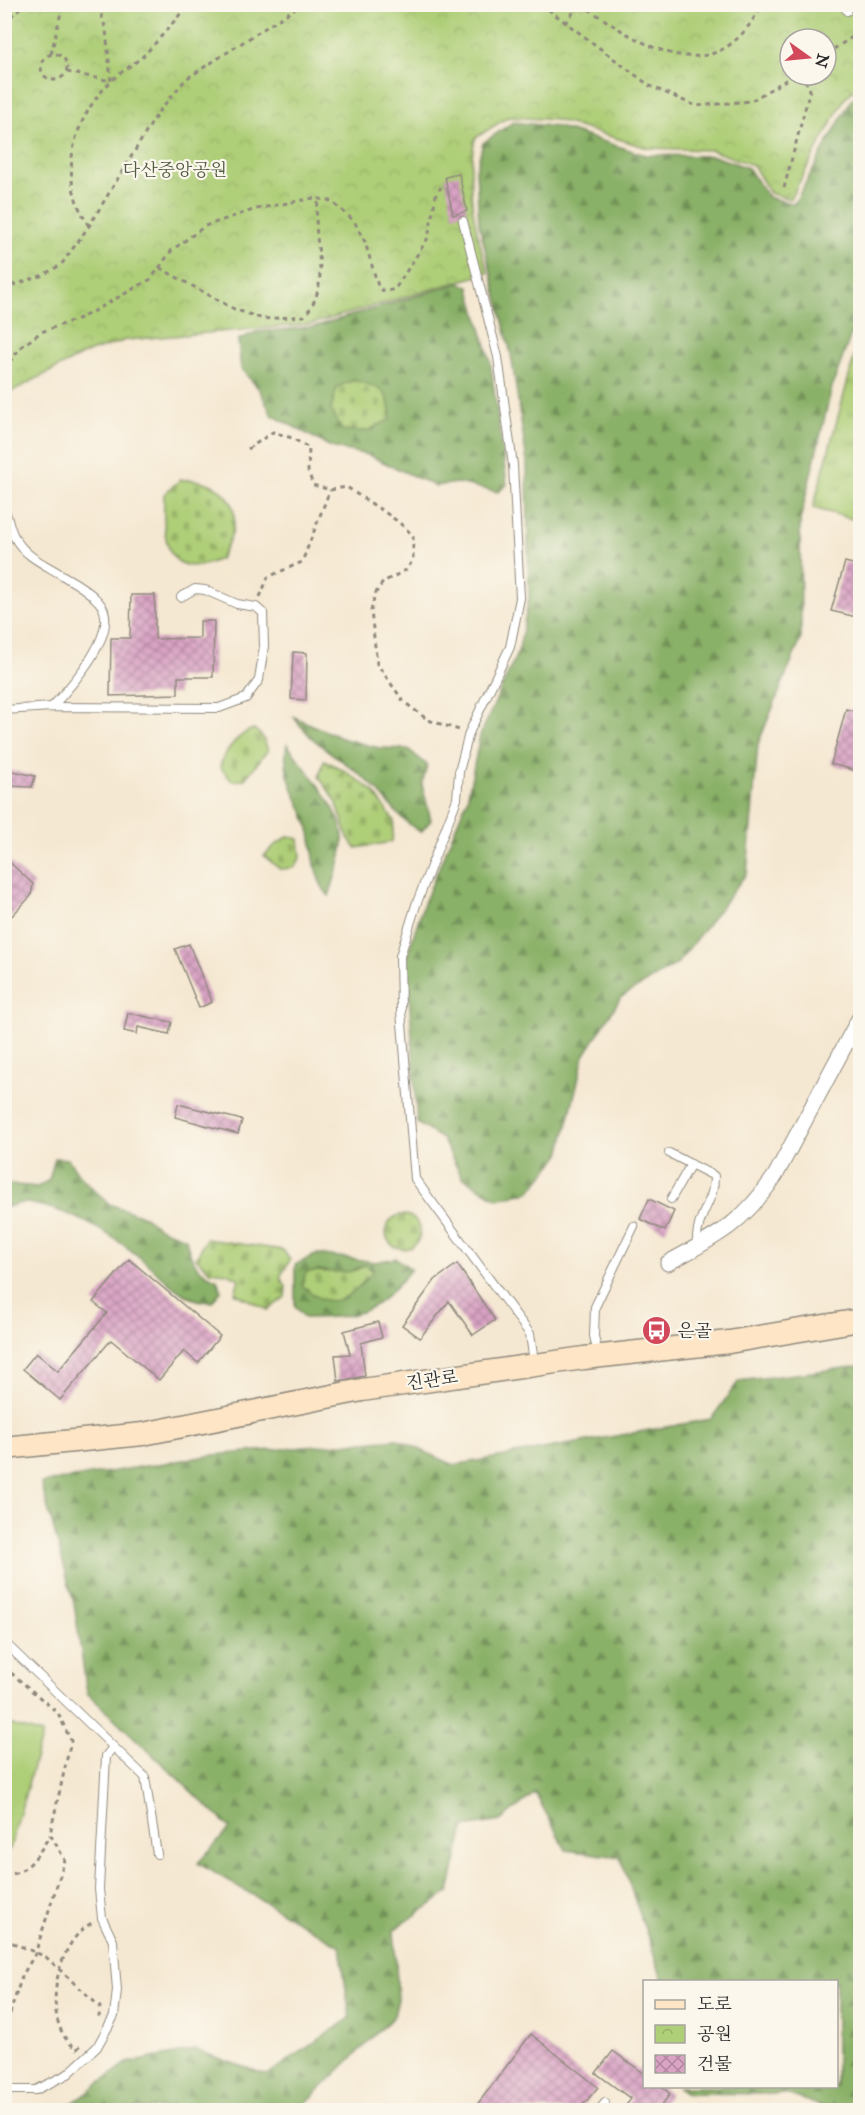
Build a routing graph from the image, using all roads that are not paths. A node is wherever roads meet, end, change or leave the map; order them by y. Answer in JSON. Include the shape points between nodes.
{"nodes":[{"id":1,"x":463,"y":221,"type":"dead end"},
{"id":2,"x":4,"y":508,"type":"edge"},
{"id":3,"x":181,"y":597,"type":"dead end"},
{"id":4,"x":52,"y":706,"type":"junction"},
{"id":5,"x":4,"y":710,"type":"edge"},
{"id":6,"x":861,"y":1017,"type":"edge"},
{"id":7,"x":669,"y":1153,"type":"dead end"},
{"id":8,"x":691,"y":1164,"type":"junction"},
{"id":9,"x":671,"y":1199,"type":"dead end"},
{"id":10,"x":634,"y":1226,"type":"dead end"},
{"id":11,"x":697,"y":1247,"type":"junction"},
{"id":12,"x":668,"y":1263,"type":"dead end"},
{"id":13,"x":861,"y":1320,"type":"edge"},
{"id":14,"x":598,"y":1356,"type":"junction"},
{"id":15,"x":534,"y":1365,"type":"junction"},
{"id":16,"x":4,"y":1448,"type":"edge"},
{"id":17,"x":4,"y":1642,"type":"edge"},
{"id":18,"x":113,"y":1747,"type":"junction"},
{"id":19,"x":157,"y":1854,"type":"dead end"},
{"id":20,"x":4,"y":2090,"type":"edge"},
{"id":21,"x":605,"y":2103,"type":"dead end"},
{"id":22,"x":599,"y":2110,"type":"edge"}],
"edges":[{"from":1,"to":15,"type":"lane","via":[[499,368],[513,465],[520,598],[510,647],[469,733],[457,799],[400,956],[400,1011],[414,1179],[530,1334]]},
{"from":2,"to":4,"type":"lane","via":[[14,538],[38,563],[66,577],[100,602],[103,638],[79,677]]},
{"from":3,"to":4,"type":"lane","via":[[195,589],[205,590],[263,613],[259,680],[246,698],[219,708]]},
{"from":4,"to":5,"type":"lane"},
{"from":6,"to":11,"type":"street","via":[[775,1176],[733,1226]]},
{"from":7,"to":8,"type":"lane"},
{"from":8,"to":9,"type":"lane"},
{"from":8,"to":11,"type":"lane","via":[[714,1176],[715,1190],[696,1230]]},
{"from":10,"to":14,"type":"lane","via":[[595,1306]]},
{"from":11,"to":12,"type":"street"},
{"from":13,"to":14,"type":"main road","name":"진관로","via":[[729,1342]]},
{"from":14,"to":15,"type":"main road","name":"진관로"},
{"from":15,"to":16,"type":"main road","name":"진관로","via":[[362,1390],[143,1434]]},
{"from":17,"to":18,"type":"lane"},
{"from":18,"to":19,"type":"lane","via":[[145,1777]]},
{"from":18,"to":20,"type":"lane","via":[[106,1756],[99,1889],[102,1918],[113,1941],[117,1990],[114,2016],[97,2047],[68,2074],[36,2090]]},
{"from":21,"to":22,"type":"lane"}]}
